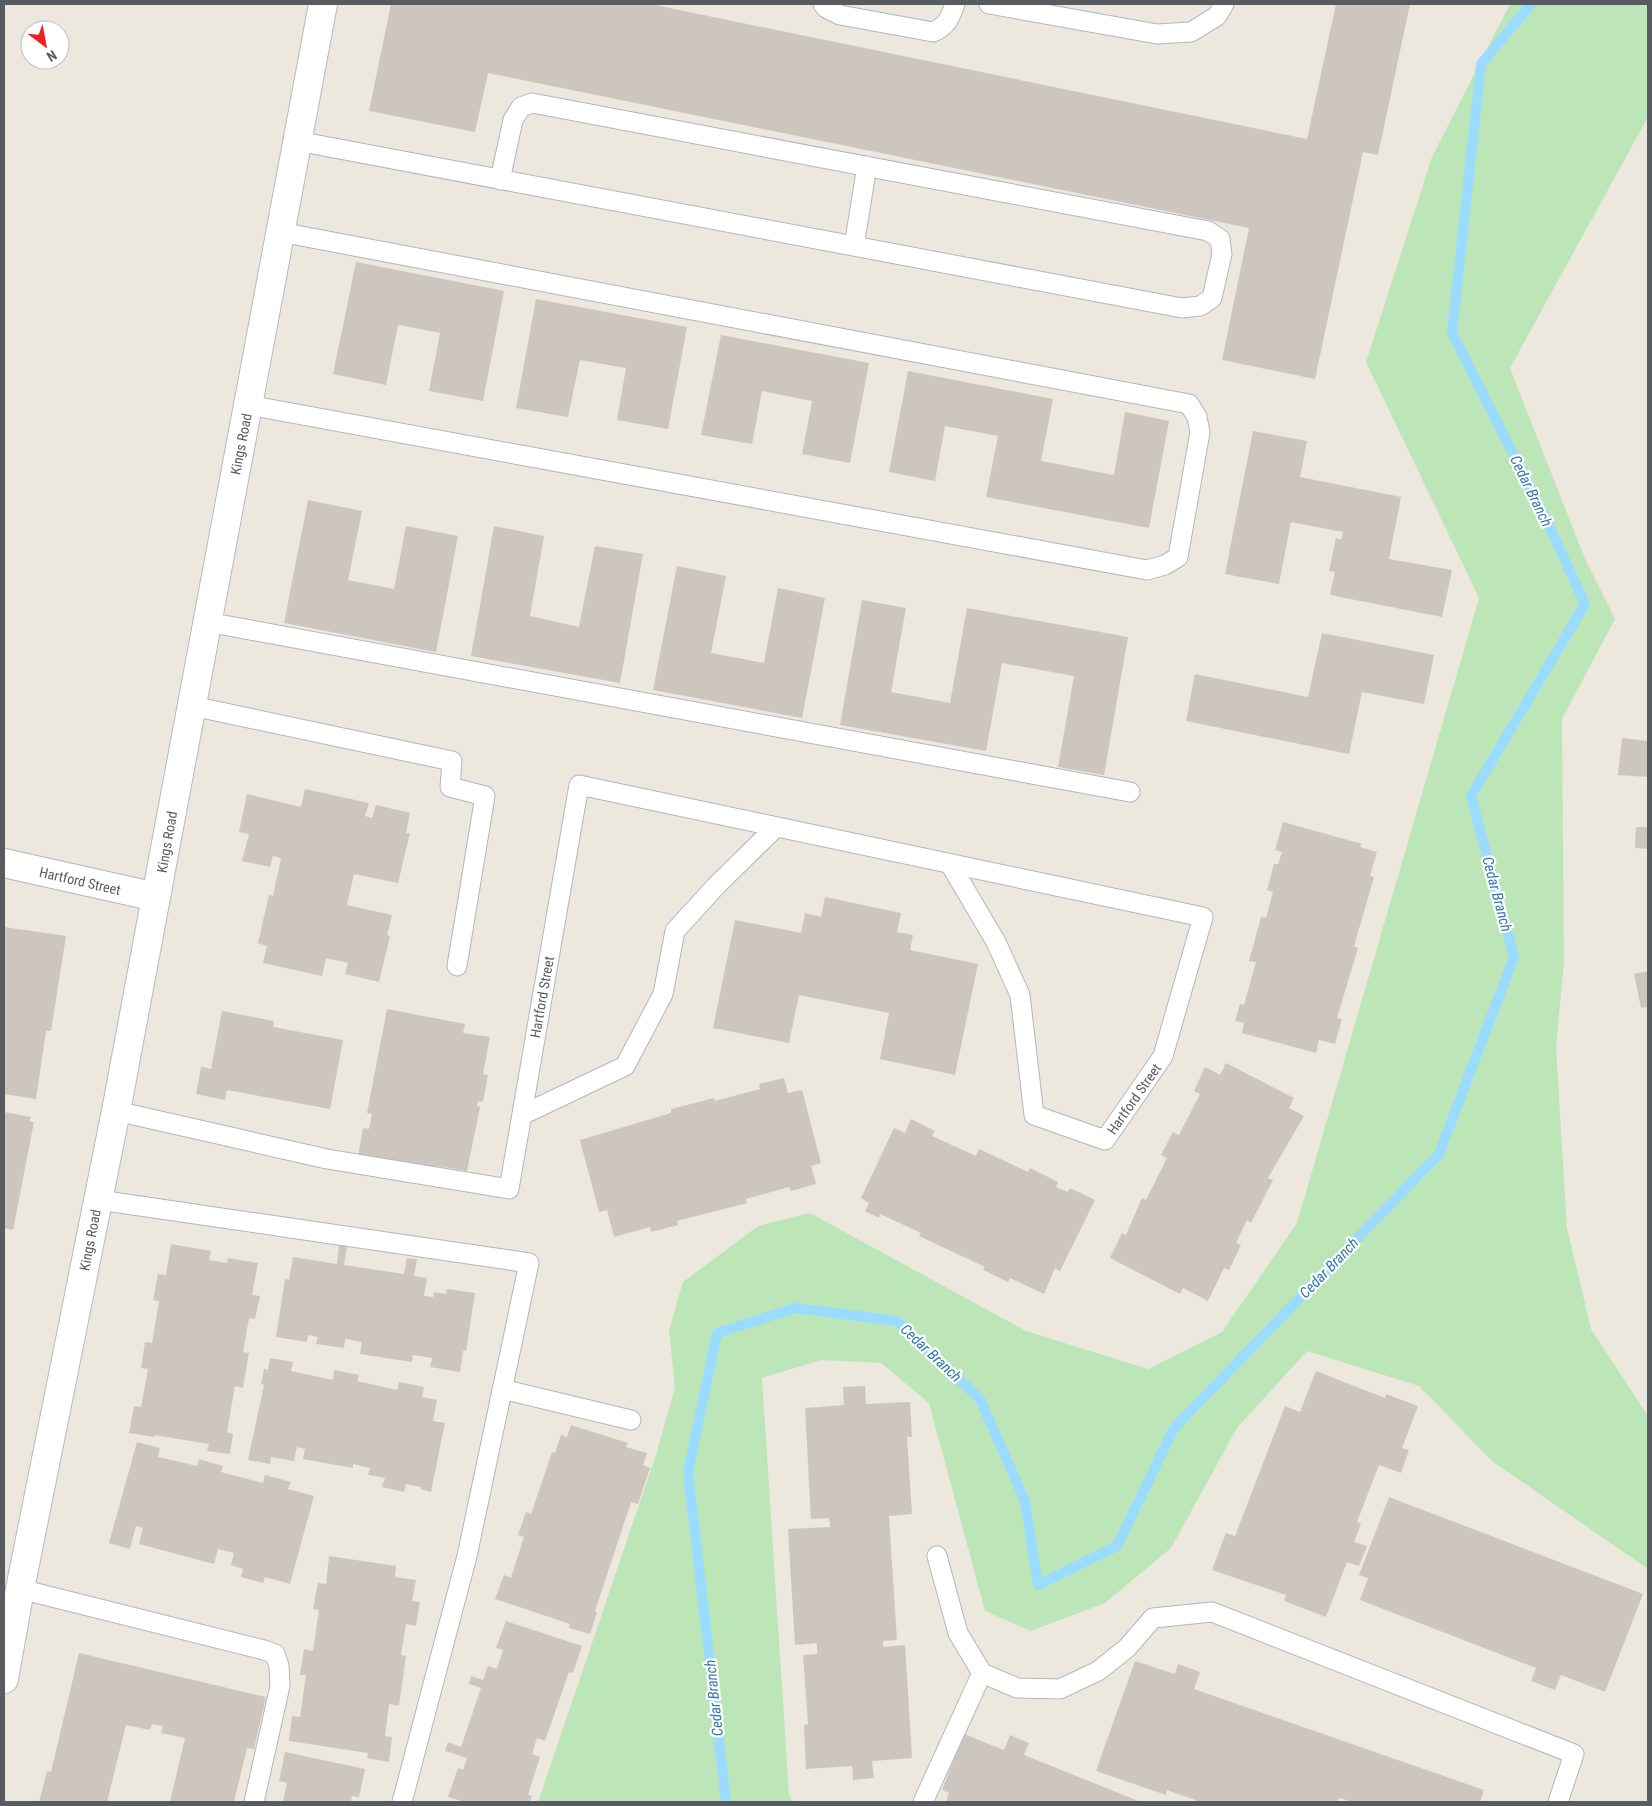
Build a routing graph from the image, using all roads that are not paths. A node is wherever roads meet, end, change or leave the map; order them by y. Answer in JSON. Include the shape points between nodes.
{"nodes":[{"id":1,"x":323,"y":4,"type":"edge"},
{"id":2,"x":824,"y":4,"type":"edge"},
{"id":3,"x":954,"y":4,"type":"edge"},
{"id":4,"x":989,"y":4,"type":"edge"},
{"id":5,"x":1224,"y":4,"type":"edge"},
{"id":6,"x":297,"y":141,"type":"junction"},
{"id":7,"x":868,"y":166,"type":"junction"},
{"id":8,"x":500,"y":180,"type":"junction"},
{"id":9,"x":280,"y":232,"type":"junction"},
{"id":10,"x":854,"y":246,"type":"junction"},
{"id":11,"x":248,"y":405,"type":"junction"},
{"id":12,"x":207,"y":622,"type":"junction"},
{"id":13,"x":192,"y":706,"type":"junction"},
{"id":14,"x":1130,"y":792,"type":"dead end"},
{"id":15,"x":776,"y":827,"type":"junction"},
{"id":16,"x":4,"y":864,"type":"edge"},
{"id":17,"x":950,"y":864,"type":"junction"},
{"id":18,"x":156,"y":897,"type":"junction"},
{"id":19,"x":457,"y":966,"type":"dead end"},
{"id":20,"x":116,"y":1111,"type":"junction"},
{"id":21,"x":522,"y":1115,"type":"junction"},
{"id":22,"x":98,"y":1200,"type":"junction"},
{"id":23,"x":502,"y":1390,"type":"junction"},
{"id":24,"x":631,"y":1420,"type":"dead end"},
{"id":25,"x":938,"y":1556,"type":"dead end"},
{"id":26,"x":20,"y":1589,"type":"junction"},
{"id":27,"x":9,"y":1618,"type":"edge"},
{"id":28,"x":982,"y":1673,"type":"junction"},
{"id":29,"x":4,"y":1679,"type":"edge"},
{"id":30,"x":254,"y":1802,"type":"edge"},
{"id":31,"x":402,"y":1802,"type":"edge"},
{"id":32,"x":923,"y":1802,"type":"edge"},
{"id":33,"x":1558,"y":1802,"type":"edge"}],
"edges":[{"from":1,"to":6,"type":"street","name":"Kings Road"},
{"from":2,"to":3,"type":"lane","via":[[840,15],[933,32],[949,21]]},
{"from":4,"to":5,"type":"lane","via":[[1157,34],[1190,32],[1217,16]]},
{"from":6,"to":8,"type":"lane"},
{"from":6,"to":9,"type":"street","name":"Kings Road"},
{"from":7,"to":8,"type":"lane","via":[[532,102],[521,107],[513,120]]},
{"from":7,"to":10,"type":"lane"},
{"from":7,"to":10,"type":"lane","via":[[1208,231],[1220,239],[1222,254],[1212,298],[1200,306],[1182,308]]},
{"from":8,"to":10,"type":"lane"},
{"from":9,"to":11,"type":"street","name":"Kings Road"},
{"from":9,"to":11,"type":"lane","via":[[1189,404],[1197,417],[1200,432],[1178,557],[1147,570]]},
{"from":11,"to":12,"type":"street","name":"Kings Road"},
{"from":12,"to":13,"type":"street","name":"Kings Road"},
{"from":12,"to":14,"type":"lane"},
{"from":13,"to":18,"type":"street","name":"Kings Road"},
{"from":13,"to":19,"type":"lane","via":[[452,761],[450,787],[485,796]]},
{"from":15,"to":17,"type":"lane","name":"Hartford Street"},
{"from":15,"to":21,"type":"lane","via":[[674,931],[663,994],[625,1066]]},
{"from":15,"to":21,"type":"lane","name":"Hartford Street","via":[[579,785]]},
{"from":16,"to":18,"type":"street","name":"Hartford Street"},
{"from":17,"to":17,"type":"lane","name":"Hartford Street","via":[[1203,917],[1163,1056],[1105,1140],[1034,1115],[1020,995],[996,942]]},
{"from":18,"to":20,"type":"street","name":"Kings Road"},
{"from":20,"to":21,"type":"lane","name":"Hartford Street","via":[[327,1159],[509,1188]]},
{"from":20,"to":22,"type":"street","name":"Kings Road"},
{"from":22,"to":23,"type":"lane","via":[[529,1263]]},
{"from":22,"to":26,"type":"street","name":"Kings Road"},
{"from":23,"to":24,"type":"lane"},
{"from":23,"to":31,"type":"lane","via":[[467,1556]]},
{"from":25,"to":28,"type":"lane","via":[[958,1633]]},
{"from":26,"to":27,"type":"street","name":"Kings Road"},
{"from":26,"to":30,"type":"lane","via":[[275,1654],[280,1686]]},
{"from":27,"to":29,"type":"street","name":"Kings Road"},
{"from":28,"to":32,"type":"lane"},
{"from":28,"to":33,"type":"lane","via":[[1017,1688],[1060,1689],[1098,1671],[1127,1648],[1153,1618],[1212,1612],[1574,1754]]}]}
